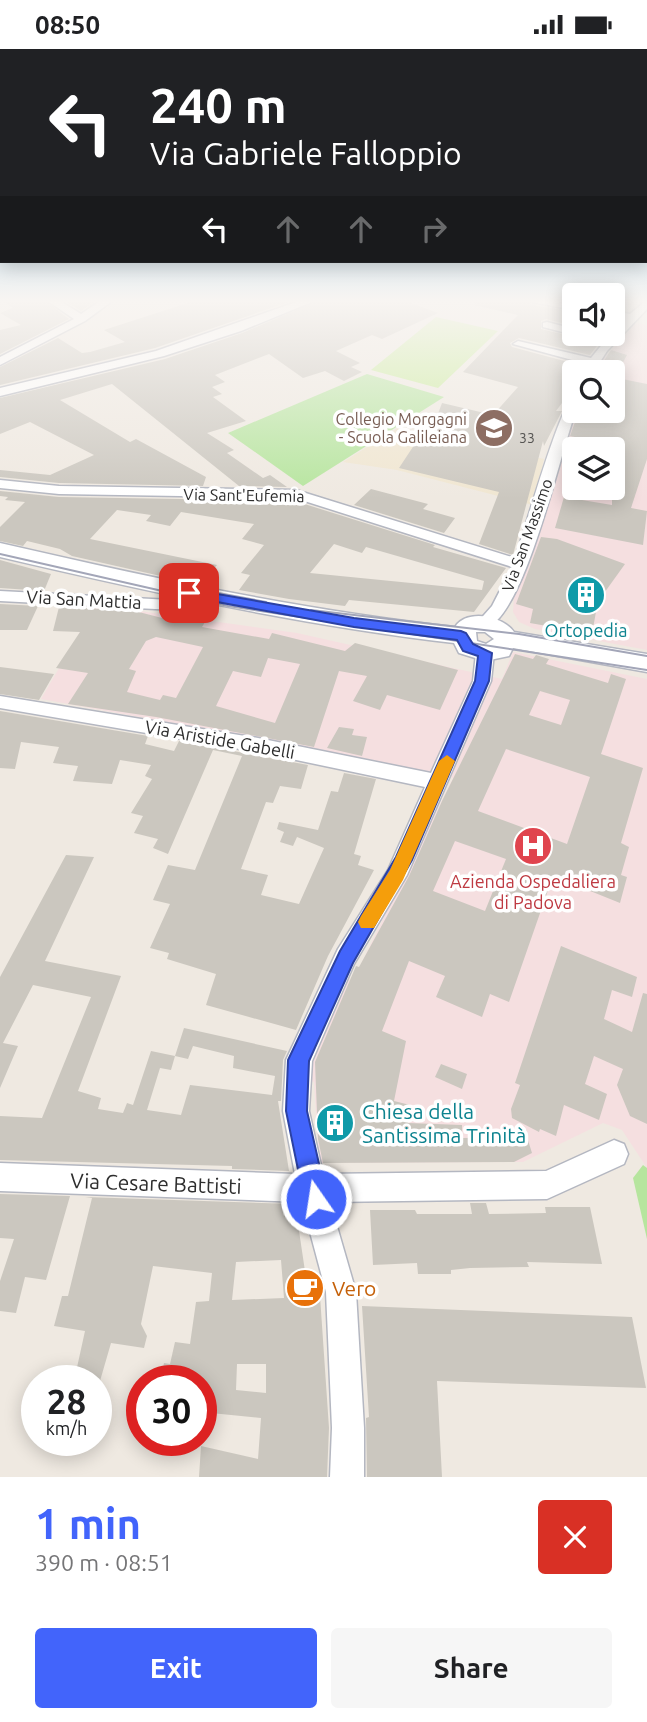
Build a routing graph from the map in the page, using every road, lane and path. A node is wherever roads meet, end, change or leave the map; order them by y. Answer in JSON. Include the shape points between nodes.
{"nodes":[{"id":1,"x":117,"y":366,"type":"edge"},
{"id":2,"x":0,"y":392,"type":"edge"},
{"id":3,"x":564,"y":423,"type":"edge"},
{"id":4,"x":0,"y":484,"type":"edge"},
{"id":5,"x":0,"y":550,"type":"edge"},
{"id":6,"x":519,"y":564,"type":"junction"},
{"id":7,"x":0,"y":596,"type":"edge"},
{"id":8,"x":206,"y":596,"type":"junction"},
{"id":9,"x":484,"y":624,"type":"junction"},
{"id":10,"x":461,"y":636,"type":"junction"},
{"id":11,"x":506,"y":639,"type":"junction"},
{"id":12,"x":485,"y":653,"type":"junction"},
{"id":13,"x":647,"y":663,"type":"edge"},
{"id":14,"x":0,"y":702,"type":"edge"},
{"id":15,"x":438,"y":782,"type":"junction"},
{"id":16,"x":614,"y":1154,"type":"dead end"},
{"id":17,"x":0,"y":1177,"type":"edge"},
{"id":18,"x":312,"y":1188,"type":"junction"},
{"id":19,"x":347,"y":1477,"type":"edge"}],
"edges":[{"from":1,"to":2,"type":"street"},
{"from":3,"to":6,"type":"street","name":"Via San Massimo"},
{"from":4,"to":6,"type":"street","name":"Via Sant'Eufemia","via":[[59,490],[303,495]]},
{"from":5,"to":8,"type":"street"},
{"from":6,"to":9,"type":"street","name":"Via San Massimo","via":[[499,609]]},
{"from":7,"to":8,"type":"street","name":"Via San Mattia","via":[[194,606]]},
{"from":8,"to":10,"type":"street","via":[[354,623]]},
{"from":9,"to":10,"type":"street","via":[[467,628]]},
{"from":9,"to":11,"type":"street","via":[[496,627]]},
{"from":10,"to":12,"type":"street","via":[[468,647]]},
{"from":11,"to":12,"type":"street","via":[[500,650]]},
{"from":11,"to":13,"type":"street"},
{"from":12,"to":15,"type":"street","via":[[482,681]]},
{"from":14,"to":15,"type":"street","name":"Via Aristide Gabelli","via":[[258,745]]},
{"from":15,"to":18,"type":"street","via":[[396,875],[346,957],[299,1060],[296,1111]]},
{"from":16,"to":18,"type":"street","name":"Via Cesare Battisti","via":[[547,1185]]},
{"from":17,"to":18,"type":"street","name":"Via Cesare Battisti"},
{"from":18,"to":19,"type":"street","via":[[341,1292]]}]}
